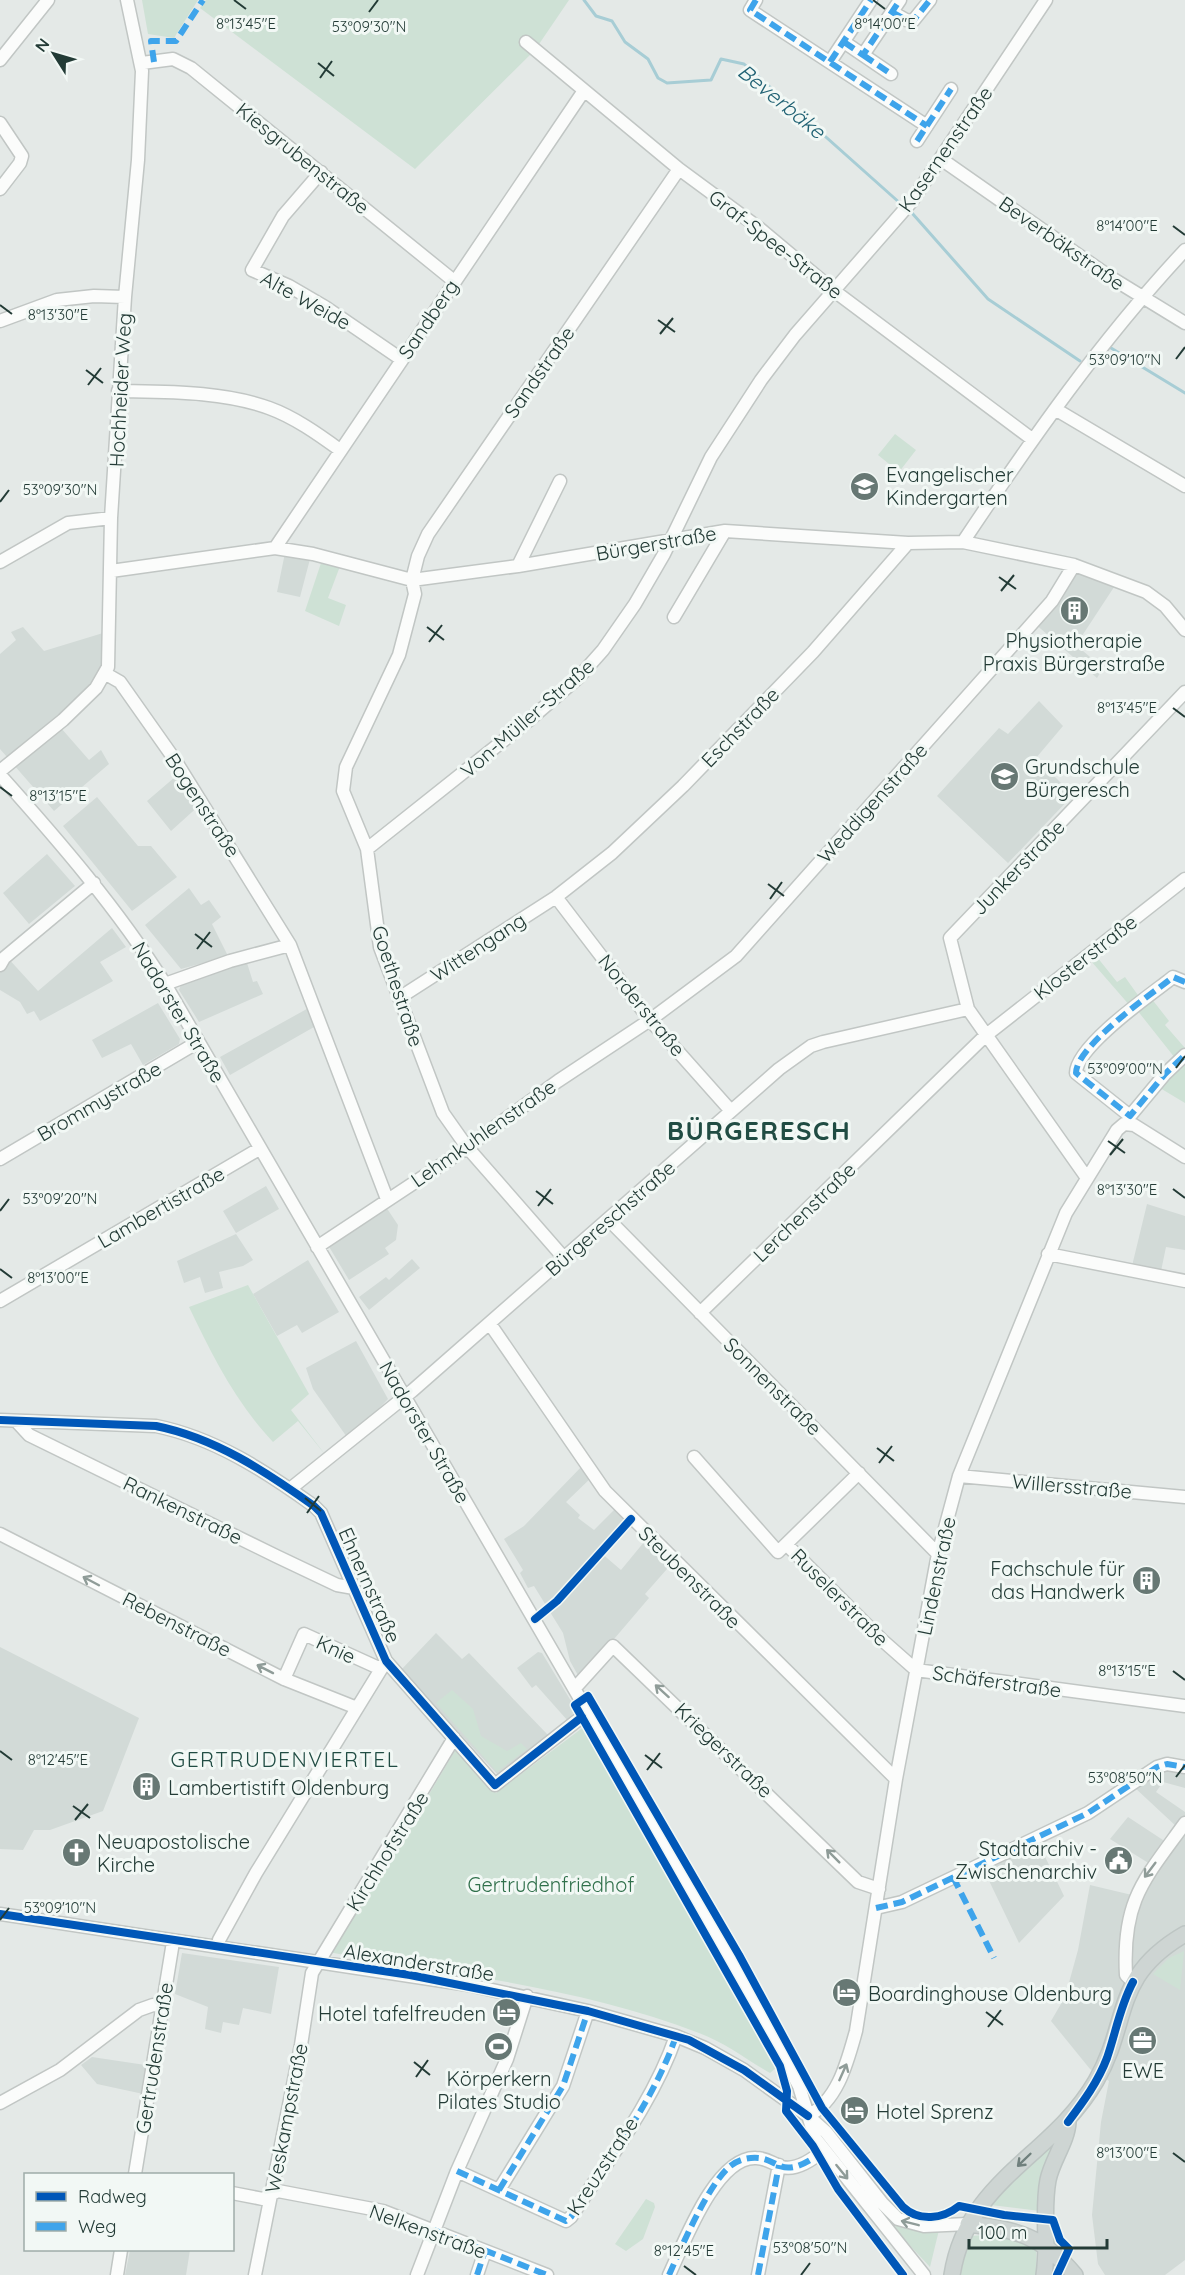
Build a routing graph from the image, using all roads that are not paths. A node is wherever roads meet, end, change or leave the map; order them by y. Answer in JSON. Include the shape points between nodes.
{"nodes":[{"id":1,"x":48,"y":0,"type":"edge"},
{"id":2,"x":127,"y":0,"type":"edge"},
{"id":3,"x":756,"y":0,"type":"edge"},
{"id":4,"x":872,"y":0,"type":"edge"},
{"id":5,"x":900,"y":0,"type":"edge"},
{"id":6,"x":930,"y":0,"type":"edge"},
{"id":7,"x":1046,"y":0,"type":"edge"},
{"id":8,"x":892,"y":12,"type":"junction"},
{"id":9,"x":526,"y":42,"type":"dead end"},
{"id":10,"x":844,"y":42,"type":"junction"},
{"id":11,"x":863,"y":55,"type":"junction"},
{"id":12,"x":0,"y":60,"type":"edge"},
{"id":13,"x":830,"y":62,"type":"junction"},
{"id":14,"x":142,"y":63,"type":"junction"},
{"id":15,"x":891,"y":74,"type":"dead end"},
{"id":16,"x":951,"y":89,"type":"dead end"},
{"id":17,"x":583,"y":92,"type":"junction"},
{"id":18,"x":0,"y":123,"type":"edge"},
{"id":19,"x":927,"y":126,"type":"junction"},
{"id":20,"x":917,"y":141,"type":"dead end"},
{"id":21,"x":941,"y":159,"type":"junction"},
{"id":22,"x":679,"y":170,"type":"junction"},
{"id":23,"x":321,"y":172,"type":"junction"},
{"id":24,"x":0,"y":189,"type":"edge"},
{"id":25,"x":1185,"y":250,"type":"edge"},
{"id":26,"x":454,"y":280,"type":"junction"},
{"id":27,"x":833,"y":290,"type":"junction"},
{"id":28,"x":125,"y":297,"type":"junction"},
{"id":29,"x":1141,"y":298,"type":"junction"},
{"id":30,"x":0,"y":321,"type":"edge"},
{"id":31,"x":1185,"y":323,"type":"edge"},
{"id":32,"x":401,"y":359,"type":"junction"},
{"id":33,"x":118,"y":391,"type":"junction"},
{"id":34,"x":1055,"y":409,"type":"junction"},
{"id":35,"x":1032,"y":439,"type":"junction"},
{"id":36,"x":340,"y":450,"type":"junction"},
{"id":37,"x":560,"y":481,"type":"dead end"},
{"id":38,"x":1185,"y":486,"type":"edge"},
{"id":39,"x":111,"y":518,"type":"junction"},
{"id":40,"x":724,"y":531,"type":"junction"},
{"id":41,"x":671,"y":538,"type":"junction"},
{"id":42,"x":963,"y":542,"type":"junction"},
{"id":43,"x":908,"y":543,"type":"junction"},
{"id":44,"x":275,"y":548,"type":"junction"},
{"id":45,"x":0,"y":562,"type":"edge"},
{"id":46,"x":518,"y":566,"type":"junction"},
{"id":47,"x":1074,"y":566,"type":"junction"},
{"id":48,"x":111,"y":571,"type":"junction"},
{"id":49,"x":412,"y":580,"type":"junction"},
{"id":50,"x":674,"y":617,"type":"dead end"},
{"id":51,"x":1185,"y":630,"type":"edge"},
{"id":52,"x":106,"y":674,"type":"junction"},
{"id":53,"x":1185,"y":692,"type":"edge"},
{"id":54,"x":0,"y":773,"type":"edge"},
{"id":55,"x":367,"y":849,"type":"junction"},
{"id":56,"x":1185,"y":879,"type":"edge"},
{"id":57,"x":94,"y":884,"type":"junction"},
{"id":58,"x":556,"y":897,"type":"junction"},
{"id":59,"x":290,"y":945,"type":"junction"},
{"id":60,"x":0,"y":965,"type":"edge"},
{"id":61,"x":1185,"y":982,"type":"edge"},
{"id":62,"x":165,"y":984,"type":"junction"},
{"id":63,"x":399,"y":998,"type":"junction"},
{"id":64,"x":968,"y":1009,"type":"junction"},
{"id":65,"x":650,"y":1020,"type":"junction"},
{"id":66,"x":985,"y":1036,"type":"junction"},
{"id":67,"x":198,"y":1042,"type":"junction"},
{"id":68,"x":1185,"y":1055,"type":"edge"},
{"id":69,"x":731,"y":1111,"type":"junction"},
{"id":70,"x":1129,"y":1120,"type":"junction"},
{"id":71,"x":467,"y":1147,"type":"junction"},
{"id":72,"x":259,"y":1149,"type":"junction"},
{"id":73,"x":1185,"y":1157,"type":"edge"},
{"id":74,"x":0,"y":1159,"type":"edge"},
{"id":75,"x":1087,"y":1178,"type":"junction"},
{"id":76,"x":387,"y":1199,"type":"junction"},
{"id":77,"x":608,"y":1219,"type":"junction"},
{"id":78,"x":317,"y":1247,"type":"junction"},
{"id":79,"x":1048,"y":1254,"type":"junction"},
{"id":80,"x":564,"y":1258,"type":"junction"},
{"id":81,"x":1185,"y":1281,"type":"edge"},
{"id":82,"x":0,"y":1301,"type":"edge"},
{"id":83,"x":700,"y":1313,"type":"junction"},
{"id":84,"x":490,"y":1324,"type":"junction"},
{"id":85,"x":405,"y":1397,"type":"junction"},
{"id":86,"x":0,"y":1420,"type":"edge"},
{"id":87,"x":17,"y":1422,"type":"junction"},
{"id":88,"x":694,"y":1457,"type":"dead end"},
{"id":89,"x":859,"y":1473,"type":"junction"},
{"id":90,"x":959,"y":1476,"type":"junction"},
{"id":91,"x":290,"y":1489,"type":"junction"},
{"id":92,"x":1185,"y":1497,"type":"edge"},
{"id":93,"x":0,"y":1533,"type":"edge"},
{"id":94,"x":787,"y":1545,"type":"junction"},
{"id":95,"x":938,"y":1554,"type":"junction"},
{"id":96,"x":354,"y":1588,"type":"junction"},
{"id":97,"x":383,"y":1665,"type":"junction"},
{"id":98,"x":916,"y":1670,"type":"junction"},
{"id":99,"x":284,"y":1678,"type":"junction"},
{"id":100,"x":574,"y":1688,"type":"junction"},
{"id":101,"x":1185,"y":1706,"type":"edge"},
{"id":102,"x":357,"y":1708,"type":"junction"},
{"id":103,"x":588,"y":1712,"type":"junction"},
{"id":104,"x":454,"y":1738,"type":"junction"},
{"id":105,"x":1185,"y":1767,"type":"edge"},
{"id":106,"x":896,"y":1779,"type":"junction"},
{"id":107,"x":1185,"y":1823,"type":"edge"},
{"id":108,"x":879,"y":1889,"type":"junction"},
{"id":109,"x":876,"y":1908,"type":"junction"},
{"id":110,"x":0,"y":1914,"type":"edge"},
{"id":111,"x":1185,"y":1934,"type":"edge"},
{"id":112,"x":173,"y":1942,"type":"junction"},
{"id":113,"x":218,"y":1947,"type":"junction"},
{"id":114,"x":318,"y":1962,"type":"junction"},
{"id":115,"x":1133,"y":1982,"type":"junction"},
{"id":116,"x":527,"y":1996,"type":"junction"},
{"id":117,"x":162,"y":2006,"type":"junction"},
{"id":118,"x":588,"y":2011,"type":"junction"},
{"id":119,"x":674,"y":2040,"type":"junction"},
{"id":120,"x":0,"y":2103,"type":"edge"},
{"id":121,"x":807,"y":2116,"type":"junction"},
{"id":122,"x":1068,"y":2122,"type":"junction"},
{"id":123,"x":824,"y":2150,"type":"junction"},
{"id":124,"x":779,"y":2165,"type":"junction"},
{"id":125,"x":457,"y":2171,"type":"junction"},
{"id":126,"x":135,"y":2173,"type":"edge"},
{"id":127,"x":499,"y":2190,"type":"junction"},
{"id":128,"x":234,"y":2193,"type":"edge"},
{"id":129,"x":271,"y":2194,"type":"junction"},
{"id":130,"x":968,"y":2224,"type":"junction"},
{"id":131,"x":434,"y":2230,"type":"junction"},
{"id":132,"x":1047,"y":2247,"type":"junction"},
{"id":133,"x":122,"y":2251,"type":"edge"},
{"id":134,"x":485,"y":2251,"type":"junction"},
{"id":135,"x":117,"y":2275,"type":"edge"},
{"id":136,"x":255,"y":2275,"type":"edge"},
{"id":137,"x":417,"y":2275,"type":"edge"},
{"id":138,"x":477,"y":2275,"type":"edge"},
{"id":139,"x":547,"y":2275,"type":"edge"},
{"id":140,"x":669,"y":2275,"type":"edge"},
{"id":141,"x":758,"y":2275,"type":"edge"},
{"id":142,"x":924,"y":2275,"type":"edge"},
{"id":143,"x":952,"y":2275,"type":"edge"},
{"id":144,"x":1044,"y":2275,"type":"edge"},
{"id":145,"x":1075,"y":2275,"type":"edge"}],
"edges":[{"from":1,"to":12,"type":"street"},
{"from":2,"to":14,"type":"street","name":"Hochheider Weg"},
{"from":3,"to":13,"type":"street","via":[[750,10]]},
{"from":4,"to":10,"type":"street"},
{"from":5,"to":8,"type":"street"},
{"from":6,"to":8,"type":"street","via":[[913,21]]},
{"from":7,"to":21,"type":"street","name":"Kasernenstraße"},
{"from":8,"to":11,"type":"street"},
{"from":9,"to":17,"type":"street","name":"Graf-Spee-Straße"},
{"from":10,"to":11,"type":"street"},
{"from":10,"to":13,"type":"street"},
{"from":11,"to":15,"type":"street"},
{"from":13,"to":19,"type":"street"},
{"from":14,"to":23,"type":"street","name":"Kiesgrubenstraße","via":[[181,61]]},
{"from":14,"to":28,"type":"street","name":"Hochheider Weg","via":[[138,160]]},
{"from":16,"to":19,"type":"street"},
{"from":17,"to":22,"type":"street","name":"Graf-Spee-Straße"},
{"from":17,"to":26,"type":"street","name":"Sandberg"},
{"from":18,"to":24,"type":"street","via":[[22,156]]},
{"from":19,"to":20,"type":"street"},
{"from":21,"to":27,"type":"street","name":"Kasernenstraße","via":[[912,201]]},
{"from":21,"to":29,"type":"street","name":"Beverbäkstraße"},
{"from":22,"to":27,"type":"street","name":"Graf-Spee-Straße","via":[[759,228]]},
{"from":22,"to":49,"type":"street","name":"Sandstraße","via":[[428,534]]},
{"from":23,"to":26,"type":"street","name":"Kiesgrubenstraße"},
{"from":23,"to":32,"type":"street","name":"Alte Weide","via":[[283,216],[252,270],[325,307]]},
{"from":25,"to":29,"type":"street"},
{"from":26,"to":32,"type":"street","name":"Sandberg"},
{"from":27,"to":35,"type":"street","name":"Graf-Spee-Straße"},
{"from":27,"to":41,"type":"street","name":"Von-Müller-Straße","via":[[775,361],[725,432]]},
{"from":28,"to":30,"type":"street","via":[[57,300]]},
{"from":28,"to":33,"type":"street","name":"Hochheider Weg"},
{"from":29,"to":31,"type":"street","name":"Beverbäkstraße"},
{"from":29,"to":34,"type":"street"},
{"from":32,"to":36,"type":"street","name":"Sandberg"},
{"from":33,"to":36,"type":"street","via":[[231,398],[269,408]]},
{"from":33,"to":39,"type":"street","name":"Hochheider Weg"},
{"from":34,"to":35,"type":"street"},
{"from":34,"to":38,"type":"street"},
{"from":35,"to":42,"type":"street"},
{"from":36,"to":44,"type":"street","name":"Sandberg"},
{"from":37,"to":46,"type":"street"},
{"from":39,"to":45,"type":"street","via":[[68,523]]},
{"from":39,"to":48,"type":"street","name":"Hochheider Weg"},
{"from":40,"to":41,"type":"street","name":"Bürgerstraße"},
{"from":40,"to":43,"type":"street","name":"Bürgerstraße"},
{"from":40,"to":50,"type":"street"},
{"from":41,"to":46,"type":"street","name":"Bürgerstraße"},
{"from":41,"to":55,"type":"street","name":"Von-Müller-Straße","via":[[625,620],[579,677],[472,769]]},
{"from":42,"to":43,"type":"street","name":"Bürgerstraße"},
{"from":42,"to":47,"type":"street","name":"Bürgerstraße"},
{"from":43,"to":58,"type":"street","name":"Eschstraße","via":[[813,652],[683,786],[612,853]]},
{"from":44,"to":48,"type":"street","name":"Bürgerstraße"},
{"from":44,"to":49,"type":"street","name":"Bürgerstraße"},
{"from":46,"to":49,"type":"street","name":"Bürgerstraße"},
{"from":47,"to":51,"type":"street","name":"Bürgerstraße","via":[[1146,592],[1165,606]]},
{"from":47,"to":65,"type":"street","name":"Weddigenstraße","via":[[1052,601],[736,956]]},
{"from":48,"to":52,"type":"street","name":"Hochheider Weg"},
{"from":49,"to":55,"type":"street","name":"Goethestraße","via":[[415,594],[399,656],[342,782],[346,802]]},
{"from":52,"to":54,"type":"street","via":[[63,720]]},
{"from":52,"to":59,"type":"street","name":"Bogenstraße","via":[[120,682],[175,760]]},
{"from":53,"to":64,"type":"street","name":"Junkerstraße","via":[[950,938]]},
{"from":54,"to":57,"type":"street","name":"Nadorster Straße"},
{"from":55,"to":63,"type":"street","name":"Goethestraße","via":[[376,928]]},
{"from":56,"to":66,"type":"street","name":"Klosterstraße"},
{"from":57,"to":60,"type":"street"},
{"from":57,"to":62,"type":"street","name":"Nadorster Straße"},
{"from":58,"to":63,"type":"street","name":"Wittengang"},
{"from":58,"to":65,"type":"street","name":"Norderstraße"},
{"from":59,"to":62,"type":"street"},
{"from":59,"to":76,"type":"street","name":"Bogenstraße"},
{"from":61,"to":70,"type":"street","via":[[1173,977],[1109,1028],[1076,1068],[1076,1073]]},
{"from":62,"to":67,"type":"street","name":"Nadorster Straße"},
{"from":63,"to":71,"type":"street","name":"Goethestraße","via":[[443,1113]]},
{"from":64,"to":66,"type":"street"},
{"from":64,"to":69,"type":"street","name":"Bürgereschstraße","via":[[811,1046]]},
{"from":65,"to":69,"type":"street","name":"Norderstraße"},
{"from":65,"to":71,"type":"street","name":"Lehmkuhlenstraße","via":[[558,1080]]},
{"from":66,"to":75,"type":"street"},
{"from":66,"to":83,"type":"street","name":"Lerchenstraße"},
{"from":67,"to":72,"type":"street","name":"Nadorster Straße"},
{"from":67,"to":74,"type":"street","name":"Brommystraße"},
{"from":68,"to":70,"type":"street","name":"Lindenstraße"},
{"from":69,"to":77,"type":"street","name":"Bürgereschstraße"},
{"from":70,"to":73,"type":"street"},
{"from":70,"to":75,"type":"street","name":"Lindenstraße","via":[[1117,1130]]},
{"from":71,"to":76,"type":"street","name":"Lehmkuhlenstraße"},
{"from":71,"to":80,"type":"street","name":"Goethestraße"},
{"from":72,"to":78,"type":"street","name":"Nadorster Straße"},
{"from":72,"to":82,"type":"street","name":"Lambertistraße"},
{"from":75,"to":79,"type":"street","name":"Lindenstraße"},
{"from":76,"to":78,"type":"street","name":"Lehmkuhlenstraße"},
{"from":77,"to":80,"type":"street","name":"Bürgereschstraße"},
{"from":77,"to":83,"type":"street","name":"Sonnenstraße"},
{"from":78,"to":85,"type":"street","name":"Nadorster Straße"},
{"from":79,"to":81,"type":"street"},
{"from":79,"to":90,"type":"street","name":"Lindenstraße"},
{"from":80,"to":84,"type":"street","name":"Bürgereschstraße"},
{"from":83,"to":89,"type":"street","name":"Sonnenstraße"},
{"from":84,"to":85,"type":"street","name":"Bürgereschstraße"},
{"from":84,"to":106,"type":"street","name":"Steubenstraße","via":[[604,1491]]},
{"from":85,"to":91,"type":"street","name":"Bürgereschstraße"},
{"from":85,"to":100,"type":"street","name":"Nadorster Straße"},
{"from":86,"to":87,"type":"street","name":"Ehnernstraße"},
{"from":87,"to":91,"type":"street","name":"Ehnernstraße","via":[[87,1422],[178,1431],[205,1439]]},
{"from":87,"to":96,"type":"street","name":"Rankenstraße","via":[[29,1435],[337,1585]]},
{"from":88,"to":94,"type":"street","name":"Ruselerstraße","via":[[778,1552]]},
{"from":89,"to":94,"type":"street"},
{"from":89,"to":95,"type":"street","name":"Sonnenstraße"},
{"from":90,"to":92,"type":"street","name":"Willersstraße"},
{"from":90,"to":95,"type":"street","name":"Lindenstraße"},
{"from":91,"to":96,"type":"street","name":"Ehnernstraße","via":[[321,1514]]},
{"from":99,"to":93,"type":"street","name":"Rebenstraße","one_way":true},
{"from":94,"to":98,"type":"street","name":"Ruselerstraße"},
{"from":95,"to":98,"type":"street","name":"Lindenstraße"},
{"from":96,"to":97,"type":"street","name":"Ehnernstraße"},
{"from":97,"to":99,"type":"street","name":"Knie","via":[[304,1634]]},
{"from":97,"to":102,"type":"street"},
{"from":97,"to":104,"type":"street","name":"Ehnernstraße"},
{"from":98,"to":101,"type":"street","name":"Schäferstraße"},
{"from":98,"to":106,"type":"street","name":"Lindenstraße"},
{"from":99,"to":102,"type":"street","name":"Rebenstraße"},
{"from":100,"to":103,"type":"street","name":"Nadorster Straße"},
{"from":108,"to":100,"type":"street","name":"Kriegerstraße","one_way":true,"via":[[858,1882],[613,1646]]},
{"from":102,"to":113,"type":"street","via":[[256,1873]]},
{"from":103,"to":104,"type":"street","name":"Ehnernstraße","via":[[495,1785]]},
{"from":103,"to":121,"type":"street","name":"Nadorster Straße","via":[[741,1976],[799,2086]]},
{"from":104,"to":114,"type":"street","name":"Kirchhofstraße"},
{"from":105,"to":109,"type":"street","via":[[1157,1767],[1088,1813],[902,1902]]},
{"from":106,"to":108,"type":"street","name":"Lindenstraße"},
{"from":107,"to":115,"type":"street","one_way":true,"via":[[1143,1880],[1130,1908],[1125,1960],[1126,1975]]},
{"from":108,"to":109,"type":"street","name":"Lindenstraße"},
{"from":121,"to":109,"type":"street","name":"Lindenstraße","one_way":true,"via":[[822,2108],[847,2064]]},
{"from":110,"to":112,"type":"street","name":"Alexanderstraße"},
{"from":111,"to":115,"type":"main road","via":[[1160,1950]]},
{"from":112,"to":113,"type":"street","name":"Alexanderstraße"},
{"from":112,"to":117,"type":"street","name":"Gertrudenstraße"},
{"from":113,"to":114,"type":"street","name":"Alexanderstraße"},
{"from":114,"to":116,"type":"street","name":"Alexanderstraße"},
{"from":114,"to":129,"type":"street","name":"Weskampstraße","via":[[312,1973]]},
{"from":115,"to":122,"type":"main road","via":[[1097,2079]]},
{"from":116,"to":118,"type":"street","name":"Alexanderstraße"},
{"from":116,"to":125,"type":"street","via":[[507,2059]]},
{"from":117,"to":120,"type":"street","via":[[138,2010],[60,2070]]},
{"from":117,"to":126,"type":"street","name":"Gertrudenstraße"},
{"from":118,"to":119,"type":"street","name":"Alexanderstraße"},
{"from":118,"to":127,"type":"street","via":[[562,2086]]},
{"from":119,"to":121,"type":"street","name":"Alexanderstraße","via":[[744,2070]]},
{"from":119,"to":127,"type":"street","name":"Kreuzstraße","via":[[622,2138],[571,2217],[566,2221],[560,2219]]},
{"from":121,"to":123,"type":"street","name":"Nadorster Straße"},
{"from":130,"to":121,"type":"street","name":"Alexanderstraße","one_way":true,"via":[[924,2226],[898,2219],[826,2132]]},
{"from":122,"to":130,"type":"main road","one_way":true,"via":[[981,2202]]},
{"from":122,"to":132,"type":"main road","via":[[1047,2187]]},
{"from":123,"to":124,"type":"street","via":[[799,2165]]},
{"from":123,"to":142,"type":"street","name":"Nadorster Straße","one_way":true},
{"from":124,"to":140,"type":"street","via":[[753,2158],[729,2167],[695,2220]]},
{"from":124,"to":141,"type":"street"},
{"from":125,"to":127,"type":"street","name":"Kreuzstraße"},
{"from":125,"to":131,"type":"street"},
{"from":128,"to":129,"type":"street","name":"Nelkenstraße","via":[[263,2199]]},
{"from":129,"to":131,"type":"street","name":"Nelkenstraße","via":[[278,2191],[383,2211]]},
{"from":129,"to":136,"type":"street","name":"Weskampstraße"},
{"from":130,"to":132,"type":"main road","via":[[1016,2231]]},
{"from":130,"to":143,"type":"main road"},
{"from":131,"to":134,"type":"street","name":"Nelkenstraße"},
{"from":131,"to":137,"type":"street"},
{"from":132,"to":144,"type":"main road"},
{"from":132,"to":145,"type":"main road"},
{"from":133,"to":135,"type":"street"},
{"from":134,"to":138,"type":"street"},
{"from":134,"to":139,"type":"street","name":"Nelkenstraße"}]}
